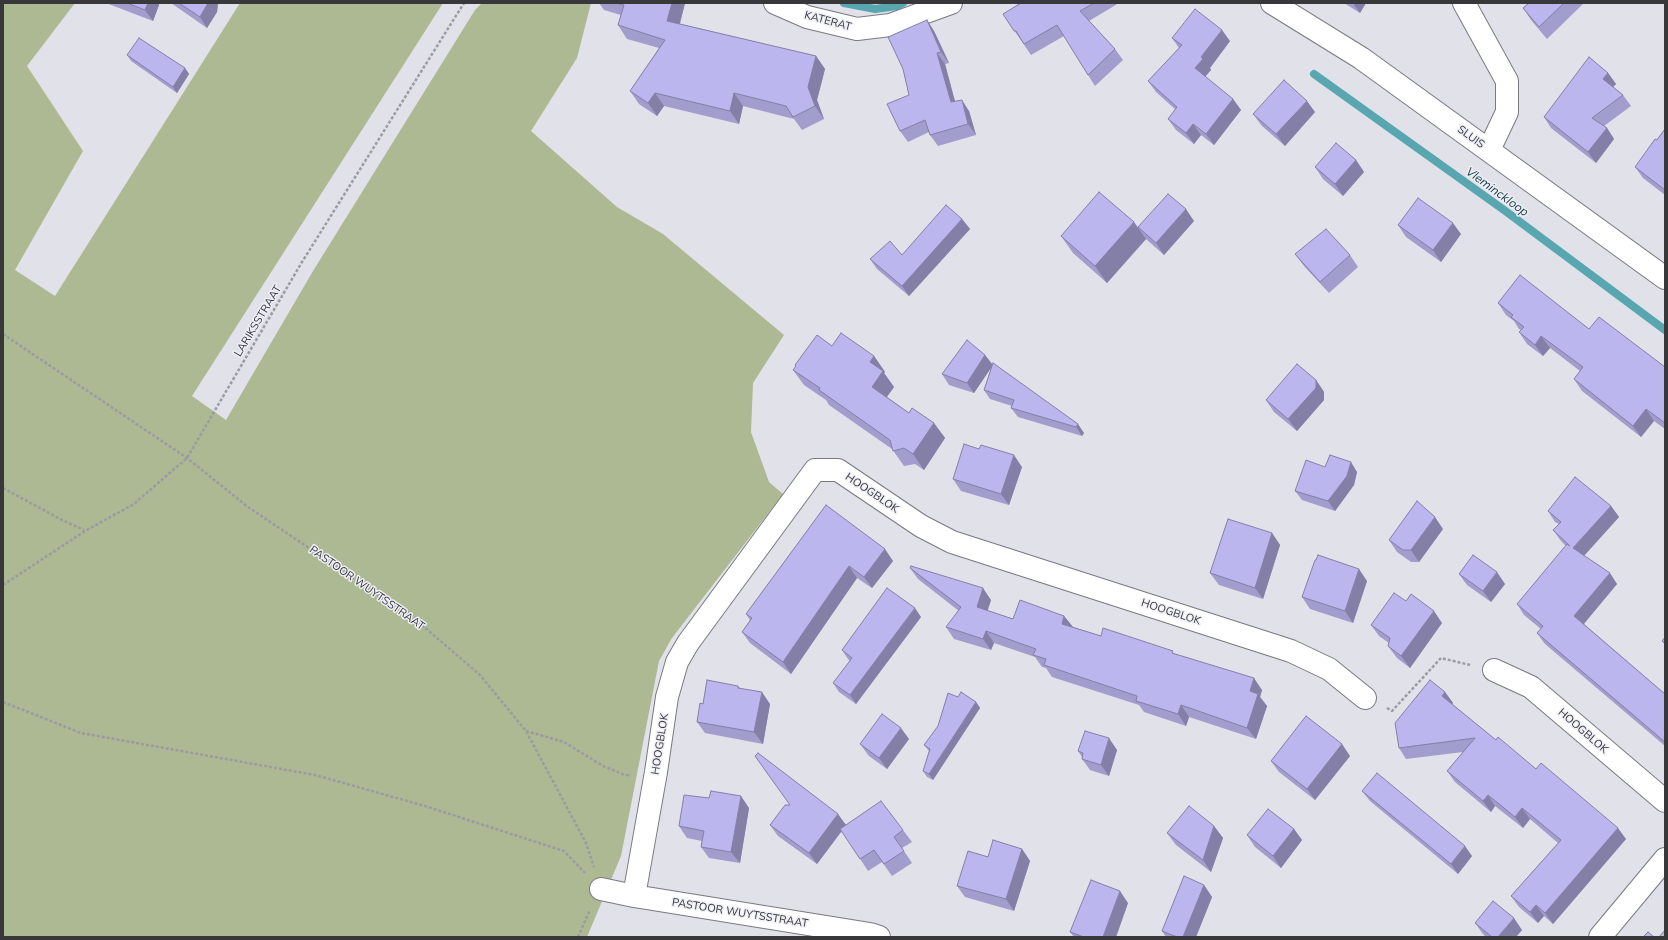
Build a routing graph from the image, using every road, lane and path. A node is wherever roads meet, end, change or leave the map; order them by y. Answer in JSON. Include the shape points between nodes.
{"nodes":[{"id":1,"x":464,"y":3,"type":"edge"},
{"id":2,"x":775,"y":3,"type":"edge"},
{"id":3,"x":951,"y":3,"type":"edge"},
{"id":4,"x":1272,"y":3,"type":"edge"},
{"id":5,"x":1464,"y":3,"type":"edge"},
{"id":6,"x":1489,"y":150,"type":"junction"},
{"id":7,"x":1665,"y":278,"type":"edge"},
{"id":8,"x":3,"y":334,"type":"edge"},
{"id":9,"x":187,"y":458,"type":"junction"},
{"id":10,"x":3,"y":488,"type":"edge"},
{"id":11,"x":85,"y":531,"type":"junction"},
{"id":12,"x":3,"y":585,"type":"edge"},
{"id":13,"x":1494,"y":670,"type":"joint"},
{"id":14,"x":1365,"y":698,"type":"joint"},
{"id":15,"x":3,"y":702,"type":"edge"},
{"id":16,"x":526,"y":731,"type":"junction"},
{"id":17,"x":656,"y":772,"type":"junction"},
{"id":18,"x":1665,"y":801,"type":"edge"},
{"id":19,"x":1665,"y":859,"type":"edge"},
{"id":20,"x":601,"y":888,"type":"junction"},
{"id":21,"x":634,"y":896,"type":"junction"},
{"id":22,"x":578,"y":937,"type":"edge"},
{"id":23,"x":879,"y":937,"type":"edge"},
{"id":24,"x":1600,"y":937,"type":"edge"}],
"edges":[{"from":1,"to":9,"type":"path","name":"LARIKSSTRAAT","via":[[302,262]]},
{"from":2,"to":3,"type":"street","name":"KATERAT","via":[[807,17],[857,29],[890,25]]},
{"from":4,"to":6,"type":"street","name":"SLUIS","via":[[1361,58]]},
{"from":5,"to":6,"type":"street","via":[[1508,81],[1507,112]]},
{"from":6,"to":7,"type":"street","name":"SLUIS"},
{"from":8,"to":9,"type":"path","name":"PASTOOR WUYTSSTRAAT"},
{"from":9,"to":11,"type":"path","name":"LARIKSSTRAAT","via":[[134,504]]},
{"from":9,"to":16,"type":"path","name":"PASTOOR WUYTSSTRAAT","via":[[248,506],[416,620],[480,676]]},
{"from":10,"to":11,"type":"path"},
{"from":11,"to":12,"type":"path","name":"LARIKSSTRAAT"},
{"from":13,"to":14,"type":"path","via":[[1441,658],[1392,711]]},
{"from":13,"to":18,"type":"street","name":"HOOGBLOK","via":[[1531,687]]},
{"from":14,"to":17,"type":"street","name":"HOOGBLOK","via":[[1329,669],[1291,652],[952,542],[921,526],[838,470],[815,470],[688,643],[677,662],[668,697]]},
{"from":15,"to":20,"type":"path","via":[[81,733],[315,775],[425,806],[564,851]]},
{"from":16,"to":17,"type":"path","via":[[564,742],[603,766],[625,775]]},
{"from":16,"to":20,"type":"path","name":"PASTOOR WUYTSSTRAAT","via":[[586,843]]},
{"from":17,"to":21,"type":"street","name":"HOOGBLOK"},
{"from":19,"to":24,"type":"street"},
{"from":20,"to":21,"type":"street","name":"PASTOOR WUYTSSTRAAT"},
{"from":20,"to":22,"type":"path"},
{"from":21,"to":23,"type":"street","name":"PASTOOR WUYTSSTRAAT"}]}
